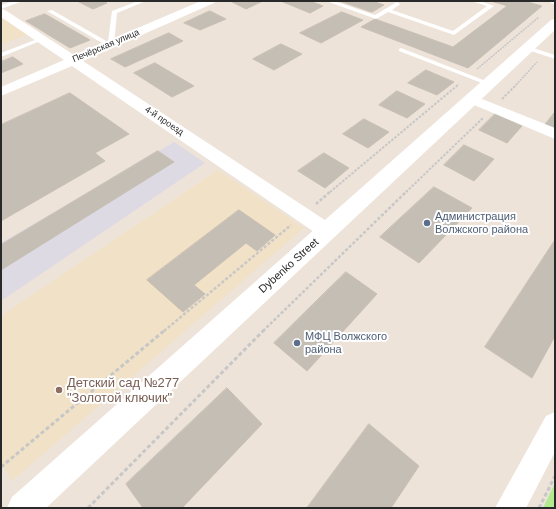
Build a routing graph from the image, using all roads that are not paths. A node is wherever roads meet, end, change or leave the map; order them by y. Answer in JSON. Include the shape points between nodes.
{"nodes":[{"id":1,"x":20,"y":1,"type":"edge"},
{"id":2,"x":143,"y":1,"type":"edge"},
{"id":3,"x":210,"y":1,"type":"edge"},
{"id":4,"x":329,"y":1,"type":"edge"},
{"id":5,"x":388,"y":1,"type":"edge"},
{"id":6,"x":474,"y":1,"type":"edge"},
{"id":7,"x":1,"y":7,"type":"edge"},
{"id":8,"x":387,"y":10,"type":"junction"},
{"id":9,"x":50,"y":11,"type":"dead end"},
{"id":10,"x":1,"y":12,"type":"edge"},
{"id":11,"x":550,"y":23,"type":"edge"},
{"id":12,"x":42,"y":39,"type":"junction"},
{"id":13,"x":110,"y":45,"type":"junction"},
{"id":14,"x":401,"y":50,"type":"dead end"},
{"id":15,"x":536,"y":51,"type":"junction"},
{"id":16,"x":1,"y":55,"type":"edge"},
{"id":17,"x":555,"y":57,"type":"edge"},
{"id":18,"x":74,"y":60,"type":"junction"},
{"id":19,"x":478,"y":80,"type":"junction"},
{"id":20,"x":1,"y":92,"type":"edge"},
{"id":21,"x":472,"y":99,"type":"junction"},
{"id":22,"x":555,"y":134,"type":"edge"},
{"id":23,"x":327,"y":231,"type":"junction"},
{"id":24,"x":555,"y":425,"type":"edge"},
{"id":25,"x":23,"y":508,"type":"edge"},
{"id":26,"x":510,"y":508,"type":"edge"}],
"edges":[{"from":1,"to":7,"type":"lane"},
{"from":2,"to":13,"type":"lane","via":[[114,12]]},
{"from":3,"to":13,"type":"street","name":"Печёрская улица"},
{"from":4,"to":8,"type":"lane","via":[[376,17]]},
{"from":5,"to":8,"type":"lane","via":[[397,4]]},
{"from":6,"to":8,"type":"lane","via":[[491,6],[454,33]]},
{"from":9,"to":13,"type":"lane"},
{"from":10,"to":12,"type":"street","name":"4-й проезд"},
{"from":11,"to":15,"type":"main road","name":"Dybenko Street"},
{"from":12,"to":16,"type":"lane"},
{"from":12,"to":18,"type":"street","name":"4-й проезд"},
{"from":13,"to":18,"type":"street","name":"Печёрская улица"},
{"from":14,"to":19,"type":"lane"},
{"from":15,"to":17,"type":"lane"},
{"from":15,"to":19,"type":"main road","name":"Dybenko Street"},
{"from":18,"to":20,"type":"street","name":"Печёрская улица"},
{"from":18,"to":23,"type":"street","name":"4-й проезд"},
{"from":19,"to":21,"type":"main road","name":"Dybenko Street"},
{"from":21,"to":22,"type":"street"},
{"from":21,"to":23,"type":"main road","name":"Dybenko Street"},
{"from":23,"to":25,"type":"main road","name":"Dybenko Street"},
{"from":24,"to":26,"type":"street"}]}
